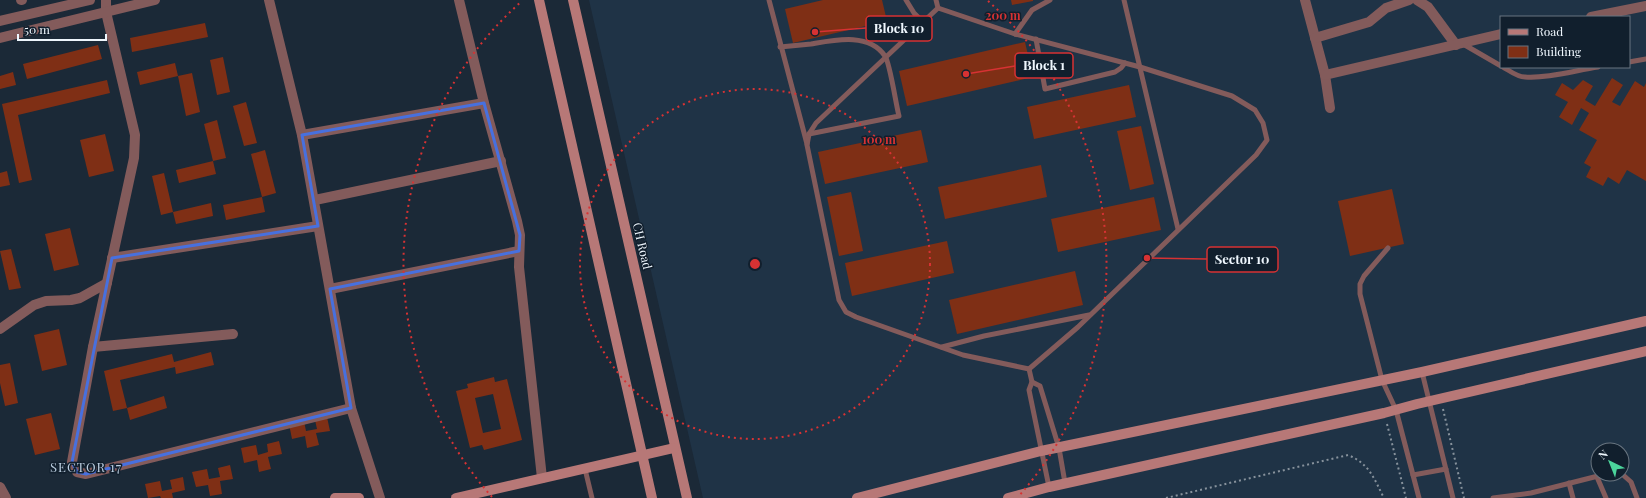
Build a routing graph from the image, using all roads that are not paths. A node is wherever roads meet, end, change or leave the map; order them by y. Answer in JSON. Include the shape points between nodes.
{"nodes":[{"id":1,"x":90,"y":0,"type":"edge"},
{"id":2,"x":106,"y":0,"type":"edge"},
{"id":3,"x":155,"y":0,"type":"edge"},
{"id":4,"x":269,"y":0,"type":"edge"},
{"id":5,"x":458,"y":0,"type":"edge"},
{"id":6,"x":538,"y":0,"type":"edge"},
{"id":7,"x":572,"y":0,"type":"edge"},
{"id":8,"x":769,"y":0,"type":"edge"},
{"id":9,"x":906,"y":0,"type":"edge"},
{"id":10,"x":936,"y":0,"type":"edge"},
{"id":11,"x":1050,"y":0,"type":"edge"},
{"id":12,"x":1124,"y":0,"type":"edge"},
{"id":13,"x":1305,"y":0,"type":"edge"},
{"id":14,"x":1409,"y":0,"type":"edge"},
{"id":15,"x":1417,"y":0,"type":"edge"},
{"id":16,"x":1646,"y":6,"type":"edge"},
{"id":17,"x":938,"y":8,"type":"junction"},
{"id":18,"x":106,"y":12,"type":"junction"},
{"id":19,"x":1596,"y":16,"type":"edge"},
{"id":20,"x":0,"y":21,"type":"edge"},
{"id":21,"x":922,"y":22,"type":"junction"},
{"id":22,"x":1015,"y":34,"type":"junction"},
{"id":23,"x":1500,"y":34,"type":"edge"},
{"id":24,"x":0,"y":38,"type":"edge"},
{"id":25,"x":1315,"y":38,"type":"junction"},
{"id":26,"x":1036,"y":39,"type":"junction"},
{"id":27,"x":1459,"y":44,"type":"junction"},
{"id":28,"x":780,"y":47,"type":"junction"},
{"id":29,"x":886,"y":57,"type":"junction"},
{"id":30,"x":1646,"y":59,"type":"edge"},
{"id":31,"x":1630,"y":62,"type":"edge"},
{"id":32,"x":1125,"y":63,"type":"junction"},
{"id":33,"x":1500,"y":66,"type":"edge"},
{"id":34,"x":1140,"y":67,"type":"junction"},
{"id":35,"x":1504,"y":68,"type":"edge"},
{"id":36,"x":1592,"y":68,"type":"edge"},
{"id":37,"x":1325,"y":75,"type":"junction"},
{"id":38,"x":484,"y":103,"type":"junction"},
{"id":39,"x":1330,"y":108,"type":"dead end"},
{"id":40,"x":809,"y":134,"type":"junction"},
{"id":41,"x":302,"y":135,"type":"junction"},
{"id":42,"x":807,"y":145,"type":"junction"},
{"id":43,"x":500,"y":161,"type":"junction"},
{"id":44,"x":315,"y":200,"type":"junction"},
{"id":45,"x":318,"y":226,"type":"junction"},
{"id":46,"x":1178,"y":229,"type":"junction"},
{"id":47,"x":1388,"y":248,"type":"dead end"},
{"id":48,"x":519,"y":251,"type":"junction"},
{"id":49,"x":112,"y":258,"type":"junction"},
{"id":50,"x":107,"y":283,"type":"junction"},
{"id":51,"x":330,"y":289,"type":"junction"},
{"id":52,"x":1090,"y":315,"type":"junction"},
{"id":53,"x":1646,"y":321,"type":"edge"},
{"id":54,"x":0,"y":329,"type":"edge"},
{"id":55,"x":233,"y":334,"type":"dead end"},
{"id":56,"x":93,"y":347,"type":"junction"},
{"id":57,"x":942,"y":347,"type":"junction"},
{"id":58,"x":1646,"y":351,"type":"edge"},
{"id":59,"x":1029,"y":369,"type":"junction"},
{"id":60,"x":1422,"y":372,"type":"junction"},
{"id":61,"x":1382,"y":380,"type":"junction"},
{"id":62,"x":1032,"y":382,"type":"junction"},
{"id":63,"x":1429,"y":401,"type":"junction"},
{"id":64,"x":351,"y":408,"type":"junction"},
{"id":65,"x":1396,"y":410,"type":"junction"},
{"id":66,"x":674,"y":448,"type":"junction"},
{"id":67,"x":1059,"y":448,"type":"junction"},
{"id":68,"x":1041,"y":451,"type":"junction"},
{"id":69,"x":642,"y":455,"type":"junction"},
{"id":70,"x":585,"y":468,"type":"junction"},
{"id":71,"x":1446,"y":469,"type":"junction"},
{"id":72,"x":1413,"y":475,"type":"junction"},
{"id":73,"x":542,"y":478,"type":"junction"},
{"id":74,"x":1590,"y":478,"type":"edge"},
{"id":75,"x":1630,"y":481,"type":"edge"},
{"id":76,"x":1599,"y":482,"type":"edge"},
{"id":77,"x":1065,"y":483,"type":"junction"},
{"id":78,"x":1568,"y":483,"type":"junction"},
{"id":79,"x":1049,"y":487,"type":"junction"},
{"id":80,"x":0,"y":488,"type":"edge"},
{"id":81,"x":1532,"y":495,"type":"edge"},
{"id":82,"x":6,"y":498,"type":"edge"},
{"id":83,"x":336,"y":498,"type":"edge"},
{"id":84,"x":359,"y":498,"type":"edge"},
{"id":85,"x":380,"y":498,"type":"edge"},
{"id":86,"x":456,"y":498,"type":"edge"},
{"id":87,"x":592,"y":498,"type":"edge"},
{"id":88,"x":652,"y":498,"type":"edge"},
{"id":89,"x":687,"y":498,"type":"edge"},
{"id":90,"x":857,"y":498,"type":"edge"},
{"id":91,"x":1010,"y":498,"type":"edge"},
{"id":92,"x":1419,"y":498,"type":"edge"},
{"id":93,"x":1453,"y":498,"type":"edge"},
{"id":94,"x":1493,"y":498,"type":"edge"},
{"id":95,"x":1573,"y":498,"type":"edge"},
{"id":96,"x":1606,"y":498,"type":"edge"},
{"id":97,"x":1637,"y":498,"type":"edge"}],
"edges":[{"from":1,"to":20,"type":"street"},
{"from":2,"to":18,"type":"street"},
{"from":3,"to":18,"type":"street"},
{"from":4,"to":41,"type":"street"},
{"from":5,"to":38,"type":"street"},
{"from":6,"to":69,"type":"street"},
{"from":7,"to":66,"type":"street","name":"CH Road"},
{"from":8,"to":28,"type":"lane"},
{"from":9,"to":21,"type":"lane"},
{"from":10,"to":17,"type":"lane"},
{"from":11,"to":22,"type":"lane","via":[[1032,10]]},
{"from":12,"to":34,"type":"lane"},
{"from":13,"to":25,"type":"street"},
{"from":14,"to":25,"type":"street","via":[[1386,8],[1369,22]]},
{"from":15,"to":27,"type":"street","via":[[1428,7]]},
{"from":16,"to":19,"type":"street"},
{"from":17,"to":21,"type":"lane"},
{"from":17,"to":22,"type":"lane"},
{"from":18,"to":24,"type":"street"},
{"from":18,"to":49,"type":"street","via":[[135,135],[134,158]]},
{"from":21,"to":29,"type":"lane"},
{"from":22,"to":26,"type":"lane"},
{"from":23,"to":27,"type":"street"},
{"from":25,"to":37,"type":"street"},
{"from":26,"to":32,"type":"lane"},
{"from":26,"to":32,"type":"lane","via":[[1046,89],[1115,72]]},
{"from":27,"to":33,"type":"lane"},
{"from":27,"to":37,"type":"street"},
{"from":28,"to":29,"type":"lane","via":[[835,39],[862,41],[877,47]]},
{"from":28,"to":42,"type":"lane"},
{"from":29,"to":40,"type":"lane","via":[[816,124]]},
{"from":29,"to":40,"type":"lane","via":[[899,116]]},
{"from":30,"to":31,"type":"lane"},
{"from":32,"to":34,"type":"lane"},
{"from":34,"to":46,"type":"lane"},
{"from":34,"to":46,"type":"lane","via":[[1232,96],[1255,110],[1263,123],[1267,140],[1256,155]]},
{"from":35,"to":36,"type":"lane","via":[[1517,76],[1525,77]]},
{"from":37,"to":39,"type":"street"},
{"from":38,"to":41,"type":"street"},
{"from":38,"to":43,"type":"street"},
{"from":40,"to":42,"type":"lane"},
{"from":41,"to":44,"type":"street"},
{"from":42,"to":57,"type":"lane","via":[[840,300],[846,312]]},
{"from":43,"to":44,"type":"street"},
{"from":43,"to":48,"type":"street","via":[[520,235]]},
{"from":44,"to":45,"type":"street"},
{"from":45,"to":49,"type":"street"},
{"from":45,"to":51,"type":"street"},
{"from":46,"to":52,"type":"lane"},
{"from":47,"to":61,"type":"lane","via":[[1360,284],[1360,294]]},
{"from":48,"to":51,"type":"street"},
{"from":48,"to":73,"type":"street"},
{"from":49,"to":50,"type":"street"},
{"from":50,"to":54,"type":"street","via":[[80,298],[46,301],[34,305]]},
{"from":50,"to":56,"type":"street"},
{"from":51,"to":64,"type":"street"},
{"from":52,"to":57,"type":"lane"},
{"from":52,"to":59,"type":"lane"},
{"from":53,"to":60,"type":"street"},
{"from":55,"to":56,"type":"street"},
{"from":56,"to":64,"type":"street","via":[[72,462],[76,472],[86,474]]},
{"from":57,"to":59,"type":"lane","via":[[963,355]]},
{"from":58,"to":63,"type":"street"},
{"from":59,"to":62,"type":"lane"},
{"from":60,"to":61,"type":"street"},
{"from":60,"to":63,"type":"lane"},
{"from":61,"to":65,"type":"lane"},
{"from":61,"to":67,"type":"street"},
{"from":62,"to":67,"type":"lane","via":[[1040,386]]},
{"from":62,"to":68,"type":"lane","via":[[1029,390]]},
{"from":63,"to":65,"type":"street"},
{"from":63,"to":71,"type":"lane"},
{"from":64,"to":85,"type":"street"},
{"from":65,"to":72,"type":"lane"},
{"from":65,"to":77,"type":"street"},
{"from":66,"to":69,"type":"street"},
{"from":66,"to":89,"type":"street","name":"CH Road"},
{"from":67,"to":68,"type":"street"},
{"from":67,"to":77,"type":"lane"},
{"from":68,"to":79,"type":"lane"},
{"from":68,"to":90,"type":"street"},
{"from":69,"to":70,"type":"street"},
{"from":69,"to":88,"type":"street"},
{"from":70,"to":73,"type":"street"},
{"from":70,"to":87,"type":"lane"},
{"from":71,"to":72,"type":"lane"},
{"from":71,"to":93,"type":"lane"},
{"from":72,"to":92,"type":"lane"},
{"from":73,"to":86,"type":"street"},
{"from":74,"to":78,"type":"lane"},
{"from":75,"to":97,"type":"lane"},
{"from":76,"to":96,"type":"lane"},
{"from":77,"to":79,"type":"street"},
{"from":78,"to":81,"type":"lane"},
{"from":78,"to":95,"type":"lane"},
{"from":79,"to":91,"type":"street"},
{"from":80,"to":82,"type":"street"},
{"from":81,"to":94,"type":"lane"},
{"from":83,"to":84,"type":"street"}]}
